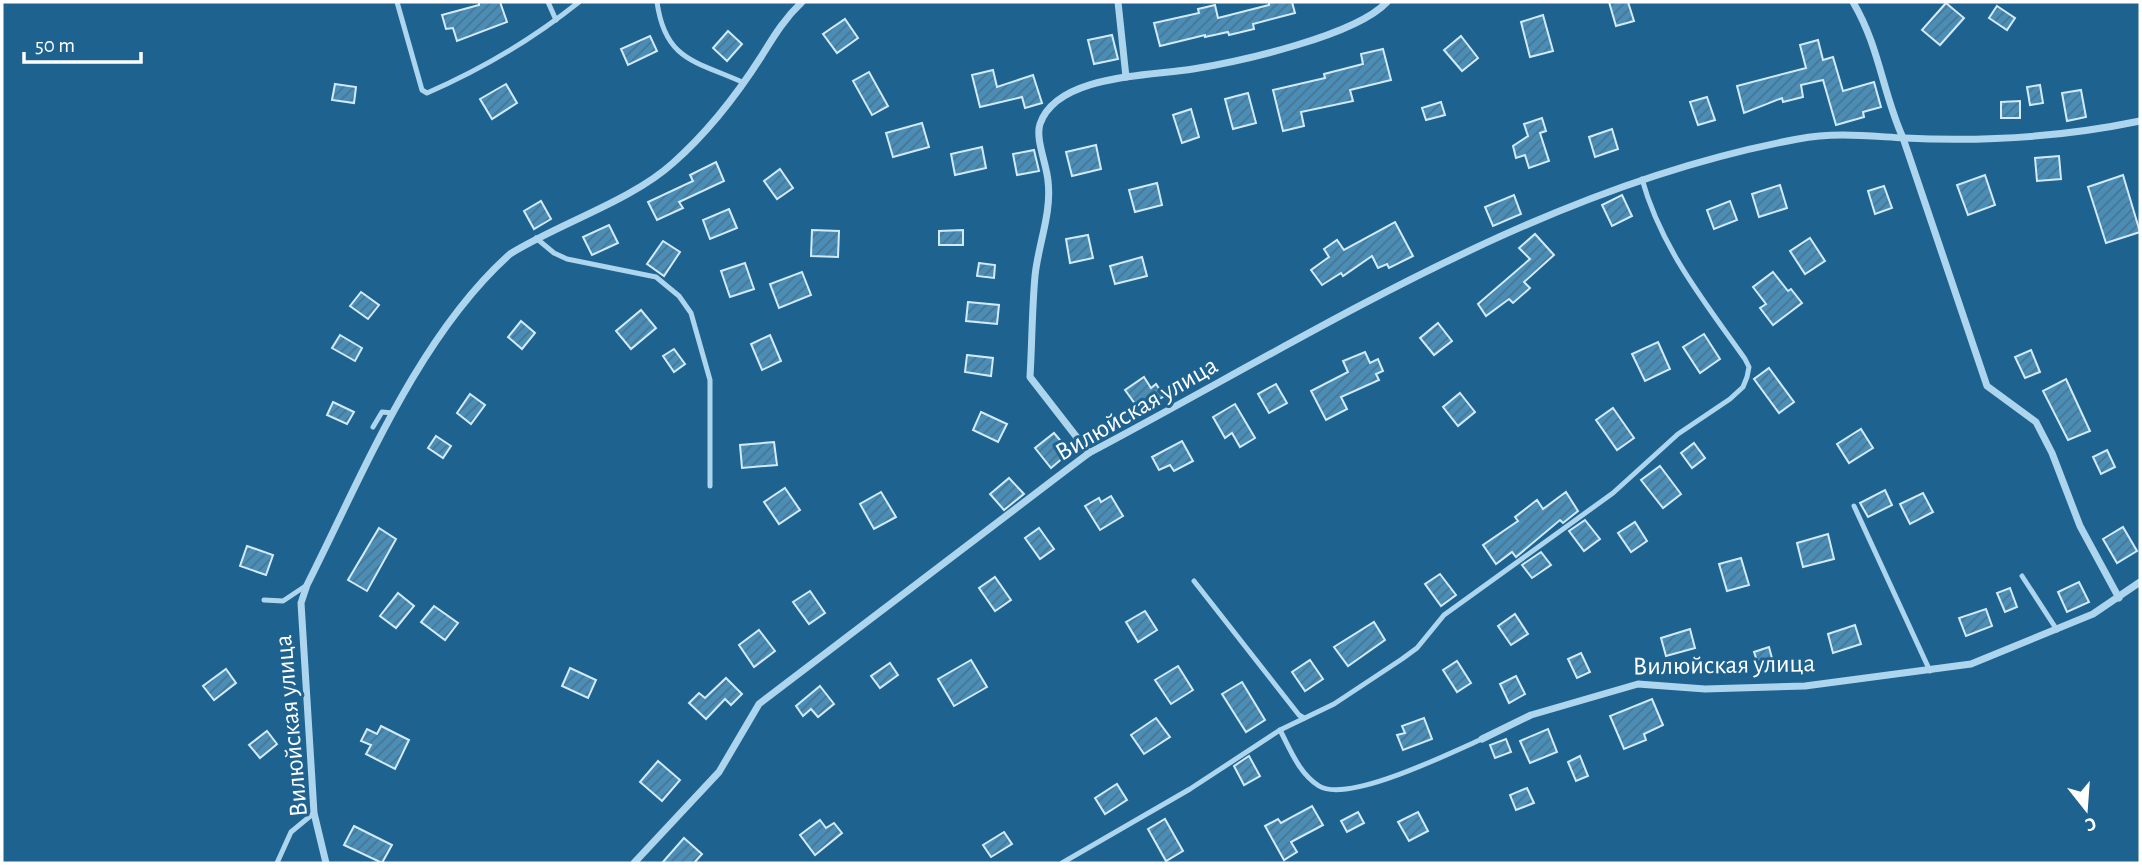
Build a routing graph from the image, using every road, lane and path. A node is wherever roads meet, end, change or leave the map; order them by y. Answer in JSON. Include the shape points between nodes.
{"nodes":[{"id":1,"x":397,"y":2,"type":"edge"},
{"id":2,"x":548,"y":2,"type":"edge"},
{"id":3,"x":579,"y":2,"type":"edge"},
{"id":4,"x":657,"y":2,"type":"edge"},
{"id":5,"x":802,"y":2,"type":"edge"},
{"id":6,"x":1118,"y":2,"type":"edge"},
{"id":7,"x":1387,"y":2,"type":"edge"},
{"id":8,"x":1853,"y":2,"type":"edge"},
{"id":9,"x":556,"y":20,"type":"junction"},
{"id":10,"x":1126,"y":77,"type":"junction"},
{"id":11,"x":742,"y":82,"type":"junction"},
{"id":12,"x":2140,"y":121,"type":"edge"},
{"id":13,"x":1903,"y":138,"type":"junction"},
{"id":14,"x":1642,"y":179,"type":"junction"},
{"id":15,"x":536,"y":238,"type":"junction"},
{"id":16,"x":394,"y":414,"type":"junction"},
{"id":17,"x":373,"y":427,"type":"dead end"},
{"id":18,"x":1089,"y":453,"type":"junction"},
{"id":19,"x":710,"y":486,"type":"dead end"},
{"id":20,"x":1854,"y":506,"type":"dead end"},
{"id":21,"x":2022,"y":576,"type":"dead end"},
{"id":22,"x":1194,"y":582,"type":"dead end"},
{"id":23,"x":2140,"y":582,"type":"edge"},
{"id":24,"x":307,"y":585,"type":"junction"},
{"id":25,"x":2119,"y":598,"type":"junction"},
{"id":26,"x":264,"y":600,"type":"dead end"},
{"id":27,"x":2057,"y":630,"type":"junction"},
{"id":28,"x":1930,"y":671,"type":"junction"},
{"id":29,"x":1304,"y":718,"type":"junction"},
{"id":30,"x":1280,"y":730,"type":"junction"},
{"id":31,"x":1482,"y":738,"type":"joint"},
{"id":32,"x":314,"y":813,"type":"junction"},
{"id":33,"x":277,"y":863,"type":"edge"},
{"id":34,"x":326,"y":863,"type":"edge"},
{"id":35,"x":634,"y":863,"type":"edge"},
{"id":36,"x":1062,"y":863,"type":"edge"}],
"edges":[{"from":1,"to":9,"type":"lane","via":[[426,93]]},
{"from":2,"to":9,"type":"lane"},
{"from":3,"to":9,"type":"lane"},
{"from":4,"to":11,"type":"lane","via":[[663,31],[677,51]]},
{"from":5,"to":11,"type":"street","name":"Вилюйская улица","via":[[780,23]]},
{"from":6,"to":10,"type":"street"},
{"from":7,"to":10,"type":"street","via":[[1357,23],[1270,51],[1195,69]]},
{"from":8,"to":13,"type":"street","via":[[1870,30]]},
{"from":10,"to":18,"type":"street","via":[[1092,84],[1058,100],[1039,129],[1049,200],[1035,275],[1030,377]]},
{"from":11,"to":15,"type":"street","name":"Вилюйская улица","via":[[717,119],[661,173]]},
{"from":12,"to":13,"type":"street","name":"Вилюйская улица","via":[[2017,138]]},
{"from":13,"to":14,"type":"street","name":"Вилюйская улица","via":[[1834,133]]},
{"from":13,"to":25,"type":"street","via":[[1987,386],[2036,422],[2080,526]]},
{"from":14,"to":18,"type":"street","name":"Вилюйская улица","via":[[1573,204],[1462,255]]},
{"from":14,"to":29,"type":"lane","via":[[1650,210],[1671,252],[1749,367],[1743,387],[1678,434],[1613,493],[1444,615],[1417,648],[1334,704]]},
{"from":15,"to":16,"type":"street","name":"Вилюйская улица","via":[[493,269],[419,364]]},
{"from":15,"to":19,"type":"lane","via":[[568,259],[656,277],[691,313],[710,380]]},
{"from":16,"to":17,"type":"lane","via":[[382,412]]},
{"from":16,"to":24,"type":"street","name":"Вилюйская улица"},
{"from":18,"to":35,"type":"street","name":"Вилюйская улица","via":[[759,704],[719,772]]},
{"from":20,"to":28,"type":"lane"},
{"from":21,"to":27,"type":"lane"},
{"from":22,"to":29,"type":"lane"},
{"from":23,"to":25,"type":"street","name":"Вилюйская улица"},
{"from":24,"to":26,"type":"lane","name":"Вилюйская улица","via":[[283,601]]},
{"from":24,"to":32,"type":"street","name":"Вилюйская улица","via":[[301,603]]},
{"from":25,"to":27,"type":"street","name":"Вилюйская улица"},
{"from":27,"to":28,"type":"street","name":"Вилюйская улица","via":[[1971,664]]},
{"from":28,"to":31,"type":"street","name":"Вилюйская улица","via":[[1805,686],[1705,689],[1638,684],[1531,716]]},
{"from":29,"to":30,"type":"lane"},
{"from":30,"to":31,"type":"lane","name":"Вилюйская улица","via":[[1301,772],[1322,788],[1342,789],[1400,775]]},
{"from":30,"to":36,"type":"lane"},
{"from":32,"to":33,"type":"lane","via":[[291,832]]},
{"from":32,"to":34,"type":"street","name":"Вилюйская улица"}]}
